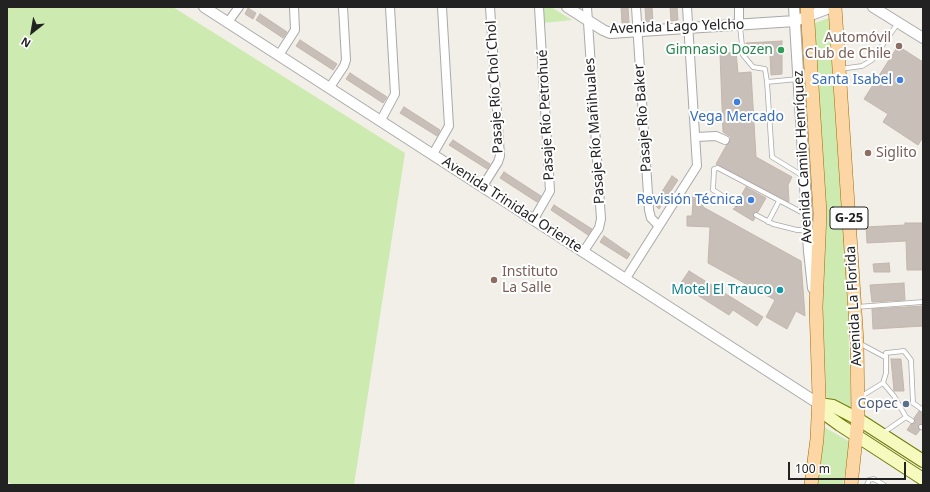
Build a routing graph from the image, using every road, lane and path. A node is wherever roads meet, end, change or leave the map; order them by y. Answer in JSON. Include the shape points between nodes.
{"nodes":[{"id":1,"x":204,"y":7,"type":"edge"},
{"id":2,"x":239,"y":7,"type":"edge"},
{"id":3,"x":294,"y":7,"type":"edge"},
{"id":4,"x":343,"y":7,"type":"edge"},
{"id":5,"x":390,"y":7,"type":"edge"},
{"id":6,"x":442,"y":7,"type":"edge"},
{"id":7,"x":490,"y":7,"type":"edge"},
{"id":8,"x":539,"y":7,"type":"edge"},
{"id":9,"x":567,"y":7,"type":"edge"},
{"id":10,"x":587,"y":7,"type":"edge"},
{"id":11,"x":636,"y":7,"type":"edge"},
{"id":12,"x":687,"y":7,"type":"edge"},
{"id":13,"x":738,"y":7,"type":"edge"},
{"id":14,"x":794,"y":7,"type":"edge"},
{"id":15,"x":834,"y":7,"type":"edge"},
{"id":16,"x":874,"y":7,"type":"edge"},
{"id":17,"x":807,"y":12,"type":"edge"},
{"id":18,"x":795,"y":20,"type":"junction"},
{"id":19,"x":588,"y":21,"type":"junction"},
{"id":20,"x":228,"y":22,"type":"junction"},
{"id":21,"x":899,"y":22,"type":"junction"},
{"id":22,"x":740,"y":25,"type":"junction"},
{"id":23,"x":689,"y":28,"type":"junction"},
{"id":24,"x":637,"y":31,"type":"junction"},
{"id":25,"x":923,"y":38,"type":"edge"},
{"id":26,"x":279,"y":55,"type":"junction"},
{"id":27,"x":845,"y":68,"type":"junction"},
{"id":28,"x":798,"y":79,"type":"junction"},
{"id":29,"x":767,"y":82,"type":"junction"},
{"id":30,"x":330,"y":87,"type":"junction"},
{"id":31,"x":381,"y":120,"type":"junction"},
{"id":32,"x":696,"y":137,"type":"junction"},
{"id":33,"x":725,"y":140,"type":"dead end"},
{"id":34,"x":433,"y":154,"type":"junction"},
{"id":35,"x":805,"y":177,"type":"junction"},
{"id":36,"x":483,"y":186,"type":"junction"},
{"id":37,"x":779,"y":201,"type":"junction"},
{"id":38,"x":736,"y":204,"type":"dead end"},
{"id":39,"x":756,"y":215,"type":"dead end"},
{"id":40,"x":807,"y":215,"type":"junction"},
{"id":41,"x":534,"y":219,"type":"junction"},
{"id":42,"x":768,"y":222,"type":"junction"},
{"id":43,"x":659,"y":226,"type":"junction"},
{"id":44,"x":808,"y":230,"type":"junction"},
{"id":45,"x":584,"y":251,"type":"junction"},
{"id":46,"x":626,"y":278,"type":"junction"},
{"id":47,"x":923,"y":302,"type":"edge"},
{"id":48,"x":816,"y":307,"type":"junction"},
{"id":49,"x":854,"y":307,"type":"junction"},
{"id":50,"x":857,"y":342,"type":"junction"},
{"id":51,"x":885,"y":357,"type":"junction"},
{"id":52,"x":883,"y":383,"type":"junction"},
{"id":53,"x":858,"y":399,"type":"junction"},
{"id":54,"x":819,"y":404,"type":"junction"},
{"id":55,"x":923,"y":410,"type":"edge"},
{"id":56,"x":906,"y":418,"type":"junction"},
{"id":57,"x":858,"y":420,"type":"junction"},
{"id":58,"x":912,"y":421,"type":"dead end"},
{"id":59,"x":881,"y":434,"type":"junction"},
{"id":60,"x":857,"y":437,"type":"junction"},
{"id":61,"x":923,"y":461,"type":"edge"},
{"id":62,"x":923,"y":479,"type":"edge"},
{"id":63,"x":811,"y":485,"type":"edge"},
{"id":64,"x":851,"y":485,"type":"edge"},
{"id":65,"x":867,"y":485,"type":"edge"},
{"id":66,"x":884,"y":485,"type":"edge"}],
"edges":[{"from":1,"to":20,"type":"street","name":"Avenida Trinidad Oriente"},
{"from":2,"to":20,"type":"street"},
{"from":3,"to":26,"type":"street","via":[[295,30]]},
{"from":4,"to":30,"type":"street","via":[[346,60]]},
{"from":5,"to":31,"type":"street","via":[[395,94]]},
{"from":6,"to":34,"type":"street","via":[[449,126]]},
{"from":7,"to":36,"type":"street","name":"Pasaje Río Chol Chol","via":[[500,156]]},
{"from":8,"to":41,"type":"street","name":"Pasaje Río Petrohué","via":[[550,188],[549,196]]},
{"from":9,"to":19,"type":"street","name":"Avenida Lago Yelcho"},
{"from":10,"to":19,"type":"street","name":"Pasaje Río Mañihuales"},
{"from":11,"to":24,"type":"street","name":"Pasaje Río Baker"},
{"from":12,"to":23,"type":"street"},
{"from":13,"to":22,"type":"street"},
{"from":14,"to":18,"type":"street","name":"Avenida Camilo Henríquez"},
{"from":15,"to":17,"type":"street","name":"Avenida Lago Yelcho"},
{"from":15,"to":27,"type":"main road","name":"Avenida La Florida","number":"G-25"},
{"from":16,"to":21,"type":"street"},
{"from":17,"to":18,"type":"street","name":"Avenida Lago Yelcho"},
{"from":17,"to":48,"type":"main road","name":"Avenida Camilo Henríquez","number":"G-25","via":[[820,196]]},
{"from":18,"to":22,"type":"street","name":"Avenida Lago Yelcho"},
{"from":18,"to":28,"type":"street","name":"Avenida Camilo Henríquez"},
{"from":19,"to":24,"type":"street","name":"Avenida Lago Yelcho","via":[[608,32]]},
{"from":19,"to":45,"type":"street","name":"Pasaje Río Mañihuales","via":[[601,219],[599,228]]},
{"from":20,"to":26,"type":"street","name":"Avenida Trinidad Oriente"},
{"from":21,"to":25,"type":"street"},
{"from":21,"to":27,"type":"lane","via":[[872,60],[862,66]]},
{"from":22,"to":23,"type":"street","name":"Avenida Lago Yelcho"},
{"from":22,"to":29,"type":"lane","via":[[743,55],[754,67],[765,69]]},
{"from":23,"to":24,"type":"street","name":"Avenida Lago Yelcho"},
{"from":23,"to":32,"type":"street"},
{"from":24,"to":43,"type":"street","name":"Pasaje Río Baker","via":[[649,210],[651,218]]},
{"from":26,"to":30,"type":"street","name":"Avenida Trinidad Oriente"},
{"from":27,"to":49,"type":"main road","name":"Avenida La Florida","number":"G-25"},
{"from":28,"to":29,"type":"lane"},
{"from":28,"to":35,"type":"street","name":"Avenida Camilo Henríquez"},
{"from":29,"to":35,"type":"lane","via":[[772,157]]},
{"from":30,"to":31,"type":"street","name":"Avenida Trinidad Oriente"},
{"from":31,"to":34,"type":"street","name":"Avenida Trinidad Oriente"},
{"from":32,"to":33,"type":"street","via":[[716,136]]},
{"from":32,"to":43,"type":"street","via":[[695,170]]},
{"from":34,"to":36,"type":"street","name":"Avenida Trinidad Oriente"},
{"from":35,"to":40,"type":"street","name":"Avenida Camilo Henríquez"},
{"from":36,"to":41,"type":"street","name":"Avenida Trinidad Oriente"},
{"from":37,"to":38,"type":"lane","via":[[718,168],[714,169],[713,190]]},
{"from":37,"to":40,"type":"lane"},
{"from":37,"to":42,"type":"lane"},
{"from":39,"to":42,"type":"lane"},
{"from":40,"to":44,"type":"street","name":"Avenida Camilo Henríquez"},
{"from":41,"to":45,"type":"street","name":"Avenida Trinidad Oriente"},
{"from":42,"to":44,"type":"lane","via":[[797,230]]},
{"from":43,"to":46,"type":"street"},
{"from":44,"to":48,"type":"street","name":"Avenida Camilo Henríquez","via":[[810,272]]},
{"from":45,"to":46,"type":"street","name":"Avenida Trinidad Oriente"},
{"from":46,"to":54,"type":"street","name":"Avenida Trinidad Oriente"},
{"from":47,"to":49,"type":"lane"},
{"from":48,"to":54,"type":"main road","name":"Avenida Camilo Henríquez","number":"G-25"},
{"from":49,"to":50,"type":"main road","name":"Avenida La Florida","number":"G-25"},
{"from":50,"to":51,"type":"lane"},
{"from":50,"to":53,"type":"main road","name":"Avenida La Florida","number":"G-25"},
{"from":51,"to":52,"type":"lane","via":[[886,373]]},
{"from":51,"to":55,"type":"lane","via":[[886,353],[904,351],[911,360],[913,403]]},
{"from":52,"to":53,"type":"lane"},
{"from":52,"to":56,"type":"lane","via":[[894,396]]},
{"from":53,"to":57,"type":"main road","name":"Avenida La Florida","number":"G-25"},
{"from":54,"to":57,"type":"main road","name":"Avenida Trinidad Oriente","via":[[833,406]]},
{"from":54,"to":60,"type":"main road","name":"Avenida Trinidad Oriente","via":[[829,417]]},
{"from":54,"to":63,"type":"main road","number":"G-25"},
{"from":56,"to":58,"type":"lane"},
{"from":56,"to":59,"type":"lane"},
{"from":57,"to":59,"type":"main road","name":"Avenida Trinidad Oriente"},
{"from":57,"to":60,"type":"main road","name":"Avenida La Florida","number":"G-25"},
{"from":59,"to":61,"type":"main road","name":"Avenida Trinidad Oriente"},
{"from":60,"to":62,"type":"main road","name":"Avenida Trinidad Oriente"},
{"from":60,"to":64,"type":"main road","name":"Avenida La Florida","number":"G-25"},
{"from":65,"to":66,"type":"lane","via":[[869,480],[874,479]]}]}
